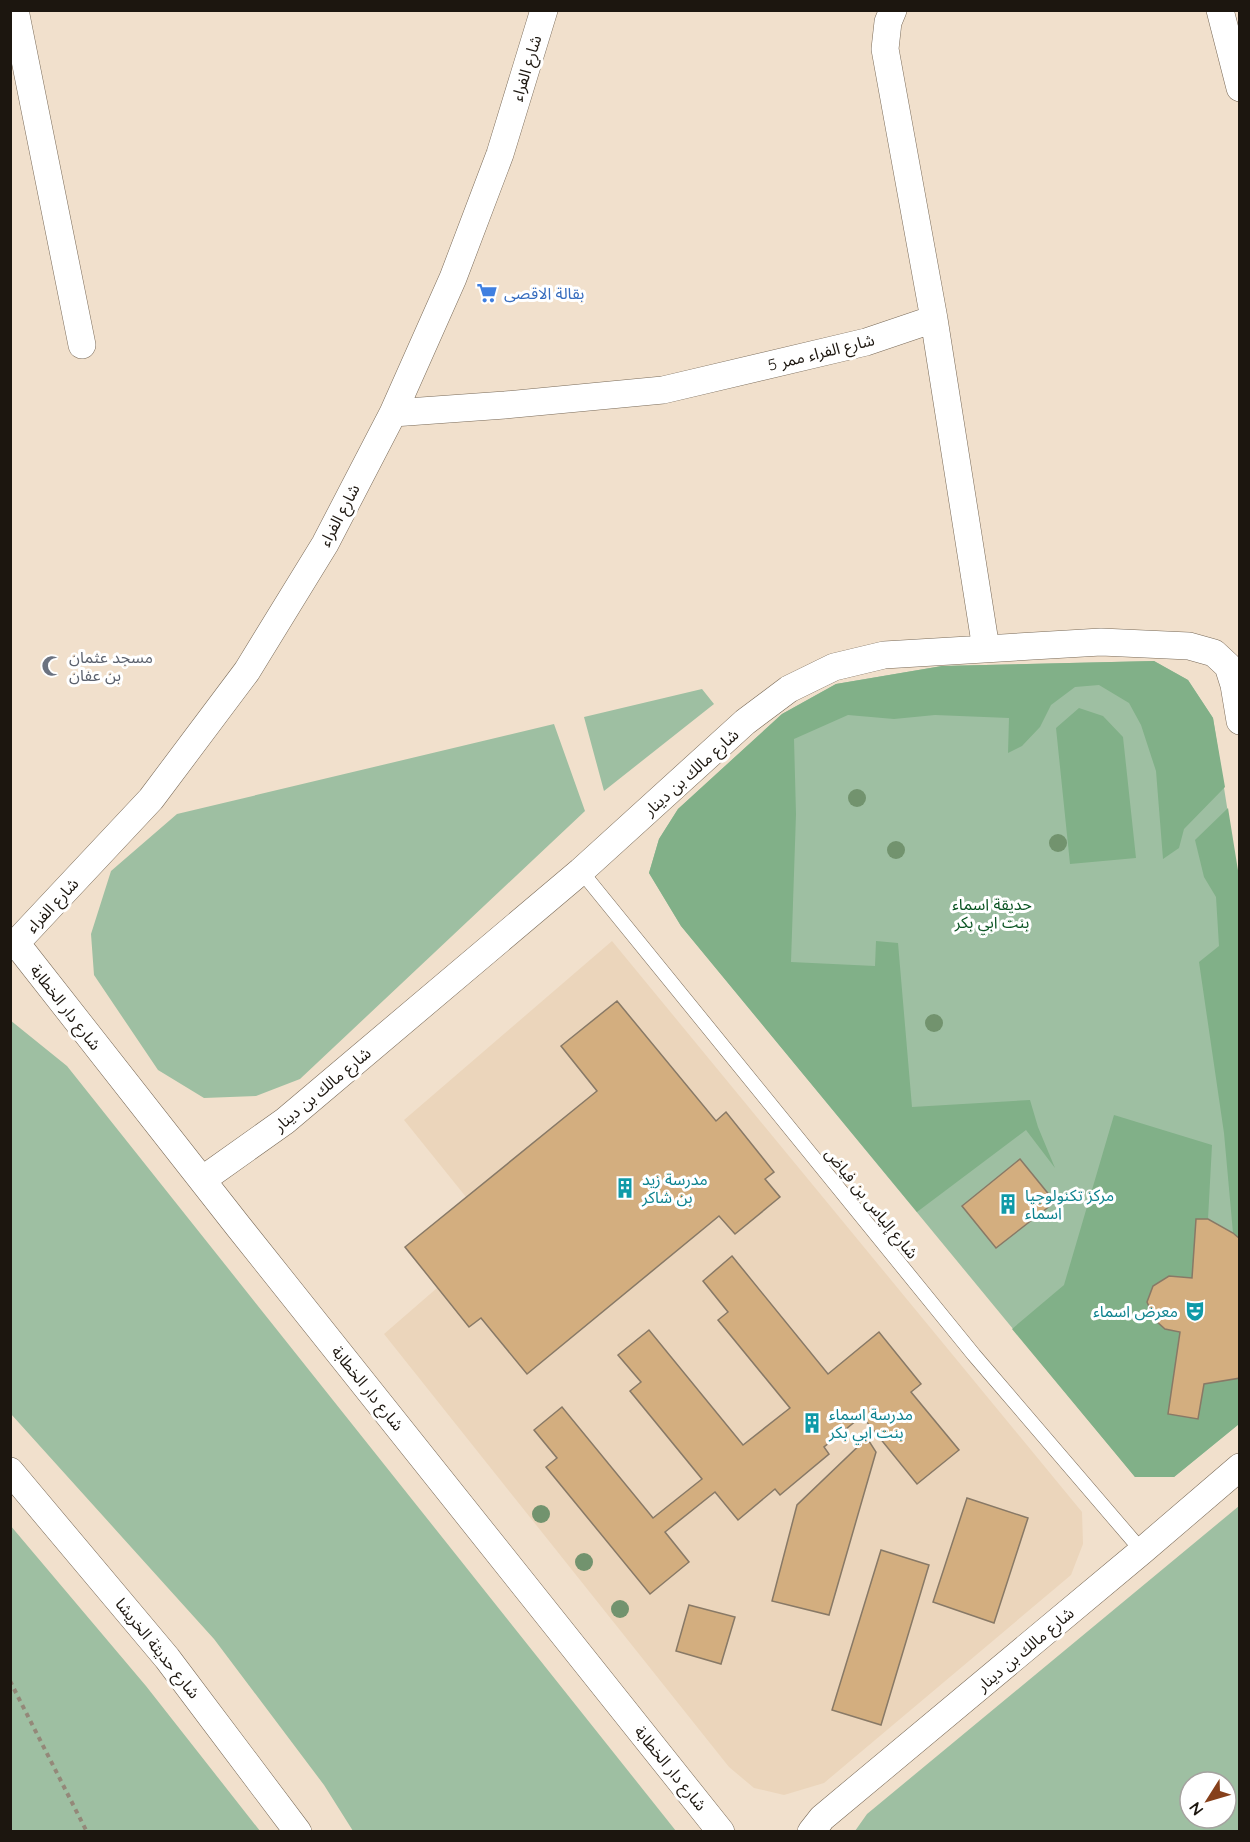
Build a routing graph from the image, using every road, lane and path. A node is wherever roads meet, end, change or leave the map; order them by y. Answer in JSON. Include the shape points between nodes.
{"nodes":[{"id":1,"x":15,"y":10,"type":"edge"},
{"id":2,"x":544,"y":10,"type":"edge"},
{"id":3,"x":893,"y":10,"type":"edge"},
{"id":4,"x":1220,"y":10,"type":"edge"},
{"id":5,"x":1239,"y":88,"type":"edge"},
{"id":6,"x":934,"y":320,"type":"junction"},
{"id":7,"x":82,"y":345,"type":"dead end"},
{"id":8,"x":393,"y":413,"type":"junction"},
{"id":9,"x":986,"y":649,"type":"junction"},
{"id":10,"x":1239,"y":721,"type":"edge"},
{"id":11,"x":581,"y":871,"type":"junction"},
{"id":12,"x":13,"y":945,"type":"edge"},
{"id":13,"x":202,"y":1180,"type":"junction"},
{"id":14,"x":1239,"y":1467,"type":"edge"},
{"id":15,"x":10,"y":1471,"type":"edge"},
{"id":16,"x":1142,"y":1551,"type":"junction"},
{"id":17,"x":10,"y":1680,"type":"edge"},
{"id":18,"x":87,"y":1832,"type":"edge"},
{"id":19,"x":298,"y":1832,"type":"edge"},
{"id":20,"x":721,"y":1832,"type":"edge"},
{"id":21,"x":811,"y":1832,"type":"edge"}],
"edges":[{"from":1,"to":7,"type":"street"},
{"from":2,"to":8,"type":"street","name":"شارع الفراء","via":[[500,154],[453,278]]},
{"from":3,"to":6,"type":"street","via":[[885,49]]},
{"from":4,"to":5,"type":"street"},
{"from":6,"to":8,"type":"street","name":"شارع الفراء ممر 5","via":[[866,342],[663,390]]},
{"from":6,"to":9,"type":"street"},
{"from":8,"to":12,"type":"street","name":"شارع الفراء","via":[[325,544],[248,671],[151,800]]},
{"from":9,"to":10,"type":"street","name":"شارع مالك بن دينار","via":[[1101,642],[1189,646],[1214,653],[1228,666]]},
{"from":9,"to":11,"type":"street","name":"شارع مالك بن دينار","via":[[885,656],[834,667],[789,689],[745,722]]},
{"from":11,"to":13,"type":"street","name":"شارع مالك بن دينار","via":[[285,1121]]},
{"from":11,"to":16,"type":"lane","name":"شارع إلياس بن فياض","via":[[974,1355]]},
{"from":12,"to":13,"type":"street","name":"شارع دار الخطابة"},
{"from":13,"to":20,"type":"street","name":"شارع دار الخطابة"},
{"from":14,"to":16,"type":"street","name":"شارع مالك بن دينار"},
{"from":15,"to":19,"type":"street","name":"شارع حديثة الخريشا","via":[[167,1658]]},
{"from":16,"to":21,"type":"street","name":"شارع مالك بن دينار","via":[[822,1818]]},
{"from":17,"to":18,"type":"path"}]}
